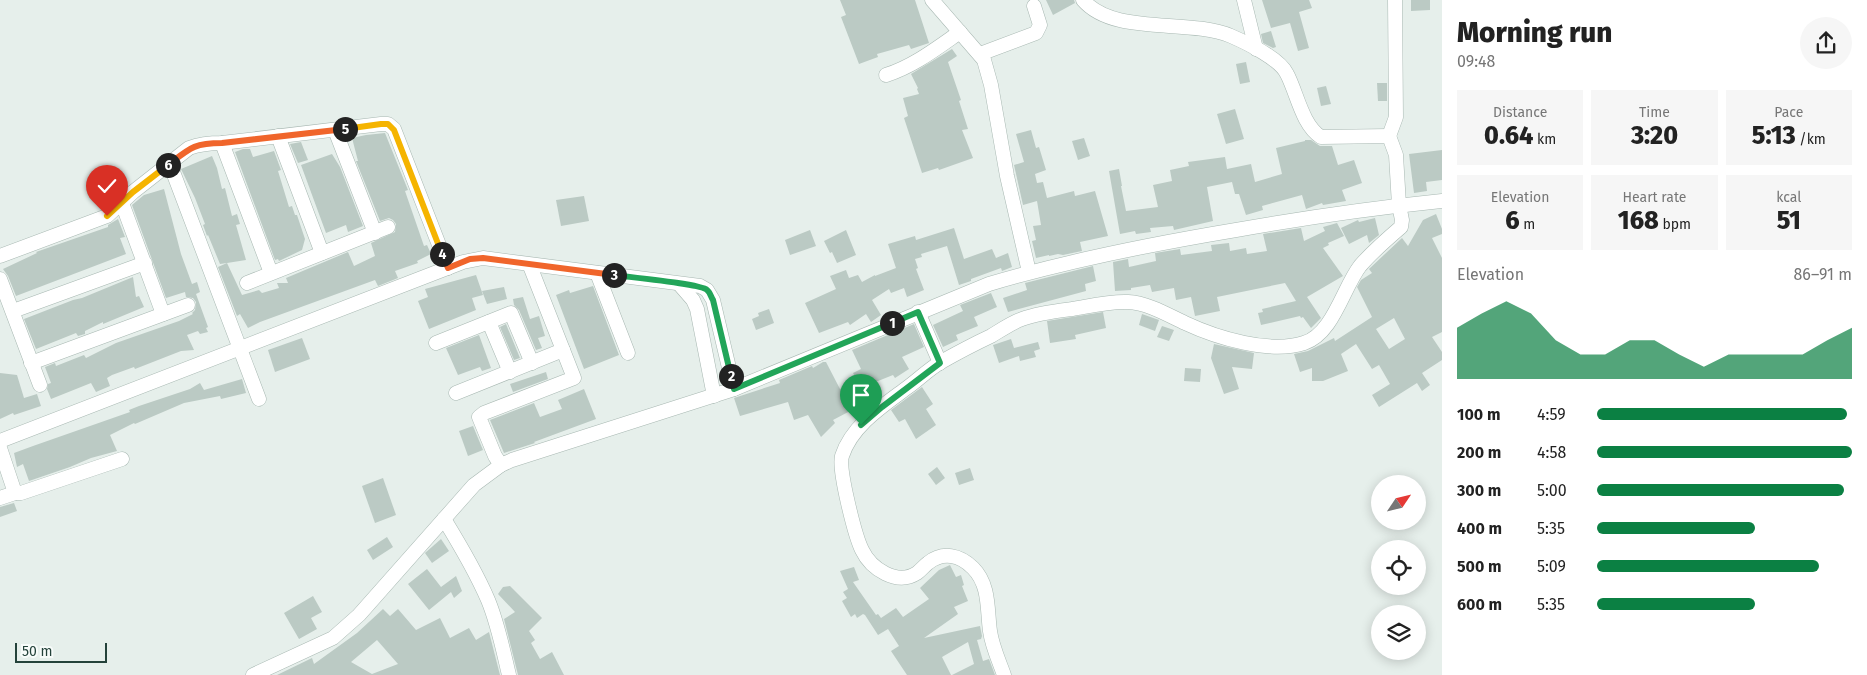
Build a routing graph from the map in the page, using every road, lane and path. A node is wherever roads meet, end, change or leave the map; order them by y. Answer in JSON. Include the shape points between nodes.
{"nodes":[{"id":1,"x":932,"y":0,"type":"edge"},
{"id":2,"x":1083,"y":0,"type":"edge"},
{"id":3,"x":1244,"y":0,"type":"edge"},
{"id":4,"x":1395,"y":0,"type":"edge"},
{"id":5,"x":1034,"y":6,"type":"dead end"},
{"id":6,"x":960,"y":32,"type":"junction"},
{"id":7,"x":1256,"y":50,"type":"junction"},
{"id":8,"x":980,"y":54,"type":"junction"},
{"id":9,"x":886,"y":75,"type":"dead end"},
{"id":10,"x":335,"y":130,"type":"junction"},
{"id":11,"x":278,"y":136,"type":"junction"},
{"id":12,"x":1389,"y":136,"type":"junction"},
{"id":13,"x":222,"y":143,"type":"junction"},
{"id":14,"x":170,"y":164,"type":"junction"},
{"id":15,"x":1442,"y":201,"type":"edge"},
{"id":16,"x":122,"y":203,"type":"junction"},
{"id":17,"x":1399,"y":205,"type":"junction"},
{"id":18,"x":388,"y":227,"type":"dead end"},
{"id":19,"x":375,"y":233,"type":"junction"},
{"id":20,"x":322,"y":254,"type":"junction"},
{"id":21,"x":0,"y":256,"type":"edge"},
{"id":22,"x":145,"y":263,"type":"junction"},
{"id":23,"x":530,"y":266,"type":"junction"},
{"id":24,"x":448,"y":268,"type":"junction"},
{"id":25,"x":1029,"y":272,"type":"junction"},
{"id":26,"x":271,"y":273,"type":"junction"},
{"id":27,"x":597,"y":273,"type":"junction"},
{"id":28,"x":0,"y":279,"type":"edge"},
{"id":29,"x":247,"y":283,"type":"dead end"},
{"id":30,"x":680,"y":285,"type":"junction"},
{"id":31,"x":188,"y":305,"type":"dead end"},
{"id":32,"x":13,"y":312,"type":"junction"},
{"id":33,"x":918,"y":312,"type":"junction"},
{"id":34,"x":163,"y":314,"type":"junction"},
{"id":35,"x":489,"y":322,"type":"junction"},
{"id":36,"x":436,"y":343,"type":"dead end"},
{"id":37,"x":240,"y":349,"type":"junction"},
{"id":38,"x":563,"y":350,"type":"junction"},
{"id":39,"x":628,"y":353,"type":"dead end"},
{"id":40,"x":31,"y":363,"type":"junction"},
{"id":41,"x":532,"y":363,"type":"junction"},
{"id":42,"x":940,"y":363,"type":"junction"},
{"id":43,"x":510,"y":372,"type":"junction"},
{"id":44,"x":40,"y":386,"type":"dead end"},
{"id":45,"x":734,"y":389,"type":"junction"},
{"id":46,"x":456,"y":393,"type":"dead end"},
{"id":47,"x":714,"y":396,"type":"junction"},
{"id":48,"x":259,"y":399,"type":"dead end"},
{"id":49,"x":0,"y":441,"type":"edge"},
{"id":50,"x":0,"y":448,"type":"edge"},
{"id":51,"x":122,"y":459,"type":"dead end"},
{"id":52,"x":501,"y":465,"type":"junction"},
{"id":53,"x":15,"y":493,"type":"junction"},
{"id":54,"x":0,"y":498,"type":"edge"},
{"id":55,"x":444,"y":518,"type":"junction"},
{"id":56,"x":253,"y":675,"type":"edge"},
{"id":57,"x":509,"y":675,"type":"edge"},
{"id":58,"x":1004,"y":675,"type":"edge"}],
"edges":[{"from":1,"to":6,"type":"street"},
{"from":2,"to":7,"type":"street","via":[[1104,16],[1128,22],[1198,27],[1231,36]]},
{"from":3,"to":7,"type":"street"},
{"from":4,"to":12,"type":"street","via":[[1396,117]]},
{"from":5,"to":8,"type":"street","via":[[1040,26],[1036,33]]},
{"from":6,"to":8,"type":"street"},
{"from":6,"to":9,"type":"street","via":[[901,71]]},
{"from":7,"to":12,"type":"street","via":[[1270,56],[1287,73],[1295,97],[1313,130],[1321,137]]},
{"from":8,"to":25,"type":"street","via":[[988,70]]},
{"from":10,"to":11,"type":"street"},
{"from":10,"to":19,"type":"street"},
{"from":10,"to":24,"type":"street","via":[[381,124],[388,124],[394,130]]},
{"from":11,"to":13,"type":"street"},
{"from":11,"to":20,"type":"street"},
{"from":12,"to":17,"type":"street","via":[[1396,154]]},
{"from":13,"to":14,"type":"street","via":[[203,143],[189,148]]},
{"from":13,"to":26,"type":"street"},
{"from":14,"to":16,"type":"street"},
{"from":14,"to":37,"type":"street"},
{"from":15,"to":17,"type":"street"},
{"from":16,"to":21,"type":"street","via":[[107,216]]},
{"from":16,"to":22,"type":"street"},
{"from":17,"to":25,"type":"street","via":[[1152,244]]},
{"from":17,"to":42,"type":"street","via":[[1401,227],[1362,264],[1321,333],[1303,344],[1280,347],[1243,343],[1129,302],[1022,319]]},
{"from":18,"to":19,"type":"street"},
{"from":19,"to":20,"type":"street"},
{"from":20,"to":26,"type":"street"},
{"from":22,"to":32,"type":"street"},
{"from":22,"to":34,"type":"street"},
{"from":23,"to":24,"type":"street","via":[[483,258],[470,259]]},
{"from":23,"to":27,"type":"street"},
{"from":23,"to":38,"type":"street"},
{"from":24,"to":37,"type":"street"},
{"from":25,"to":33,"type":"street"},
{"from":26,"to":29,"type":"street"},
{"from":27,"to":30,"type":"street"},
{"from":27,"to":39,"type":"street"},
{"from":28,"to":32,"type":"street"},
{"from":30,"to":45,"type":"street","via":[[700,286],[710,295]]},
{"from":30,"to":47,"type":"street","via":[[697,309]]},
{"from":31,"to":34,"type":"street"},
{"from":32,"to":40,"type":"street"},
{"from":33,"to":42,"type":"street"},
{"from":33,"to":45,"type":"street"},
{"from":34,"to":40,"type":"street"},
{"from":35,"to":36,"type":"street"},
{"from":35,"to":41,"type":"street","via":[[511,313]]},
{"from":35,"to":43,"type":"street"},
{"from":37,"to":48,"type":"street"},
{"from":37,"to":49,"type":"street"},
{"from":38,"to":41,"type":"street"},
{"from":38,"to":52,"type":"street","via":[[574,378],[479,417]]},
{"from":40,"to":44,"type":"street"},
{"from":41,"to":43,"type":"street"},
{"from":42,"to":58,"type":"street","via":[[861,425],[841,458],[842,479],[862,551],[876,570],[908,576],[944,555],[955,555],[974,568],[988,598],[990,633]]},
{"from":43,"to":46,"type":"street"},
{"from":45,"to":47,"type":"street"},
{"from":47,"to":52,"type":"street"},
{"from":50,"to":53,"type":"street"},
{"from":51,"to":53,"type":"street"},
{"from":52,"to":55,"type":"street","via":[[474,485]]},
{"from":53,"to":54,"type":"street"},
{"from":55,"to":56,"type":"street","via":[[359,615],[333,638]]},
{"from":55,"to":57,"type":"street","via":[[488,602]]}]}
